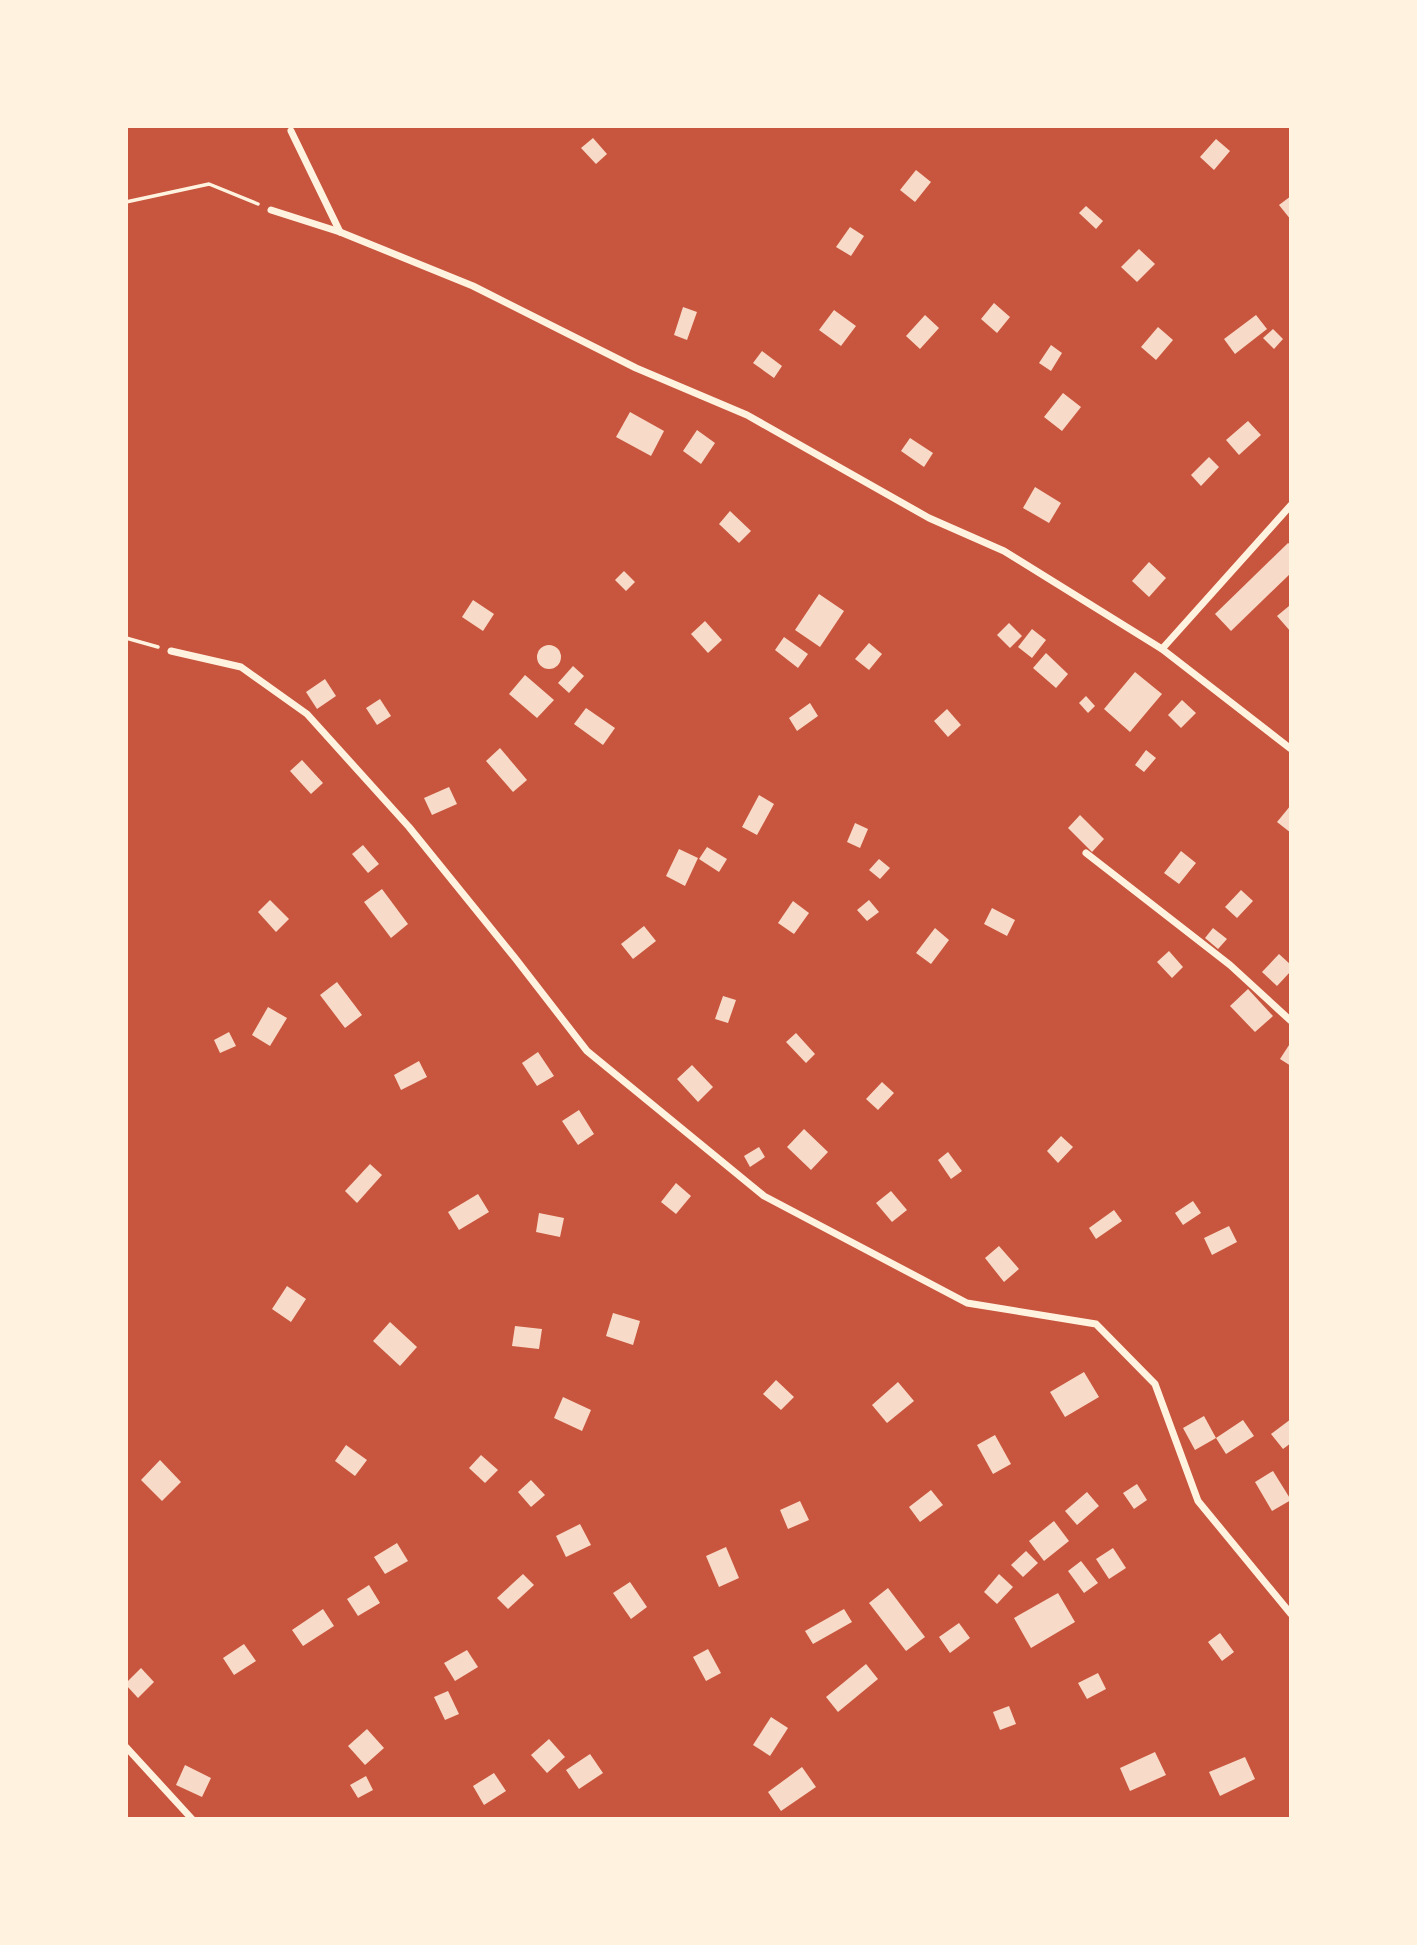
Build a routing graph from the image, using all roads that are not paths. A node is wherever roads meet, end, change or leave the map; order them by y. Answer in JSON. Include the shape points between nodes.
{"nodes":[{"id":1,"x":291,"y":131,"type":"dead end"},
{"id":2,"x":271,"y":210,"type":"road end"},
{"id":3,"x":341,"y":232,"type":"junction"},
{"id":4,"x":1291,"y":505,"type":"edge"},
{"id":5,"x":1162,"y":649,"type":"junction"},
{"id":6,"x":171,"y":651,"type":"road end"},
{"id":7,"x":1291,"y":749,"type":"edge"},
{"id":8,"x":1086,"y":853,"type":"dead end"},
{"id":9,"x":1291,"y":1021,"type":"edge"},
{"id":10,"x":1291,"y":1614,"type":"edge"},
{"id":11,"x":126,"y":1747,"type":"edge"},
{"id":12,"x":192,"y":1819,"type":"edge"}],
"edges":[{"from":1,"to":3,"type":"street"},
{"from":2,"to":3,"type":"street"},
{"from":3,"to":5,"type":"street","via":[[473,286],[636,368],[747,415],[929,518],[1004,551]]},
{"from":4,"to":5,"type":"street"},
{"from":5,"to":7,"type":"street"},
{"from":6,"to":10,"type":"street","via":[[241,667],[307,713],[409,827],[587,1051],[764,1196],[967,1303],[1096,1325],[1155,1384],[1198,1501]]},
{"from":8,"to":9,"type":"street","via":[[1230,965]]},
{"from":11,"to":12,"type":"street"}]}
